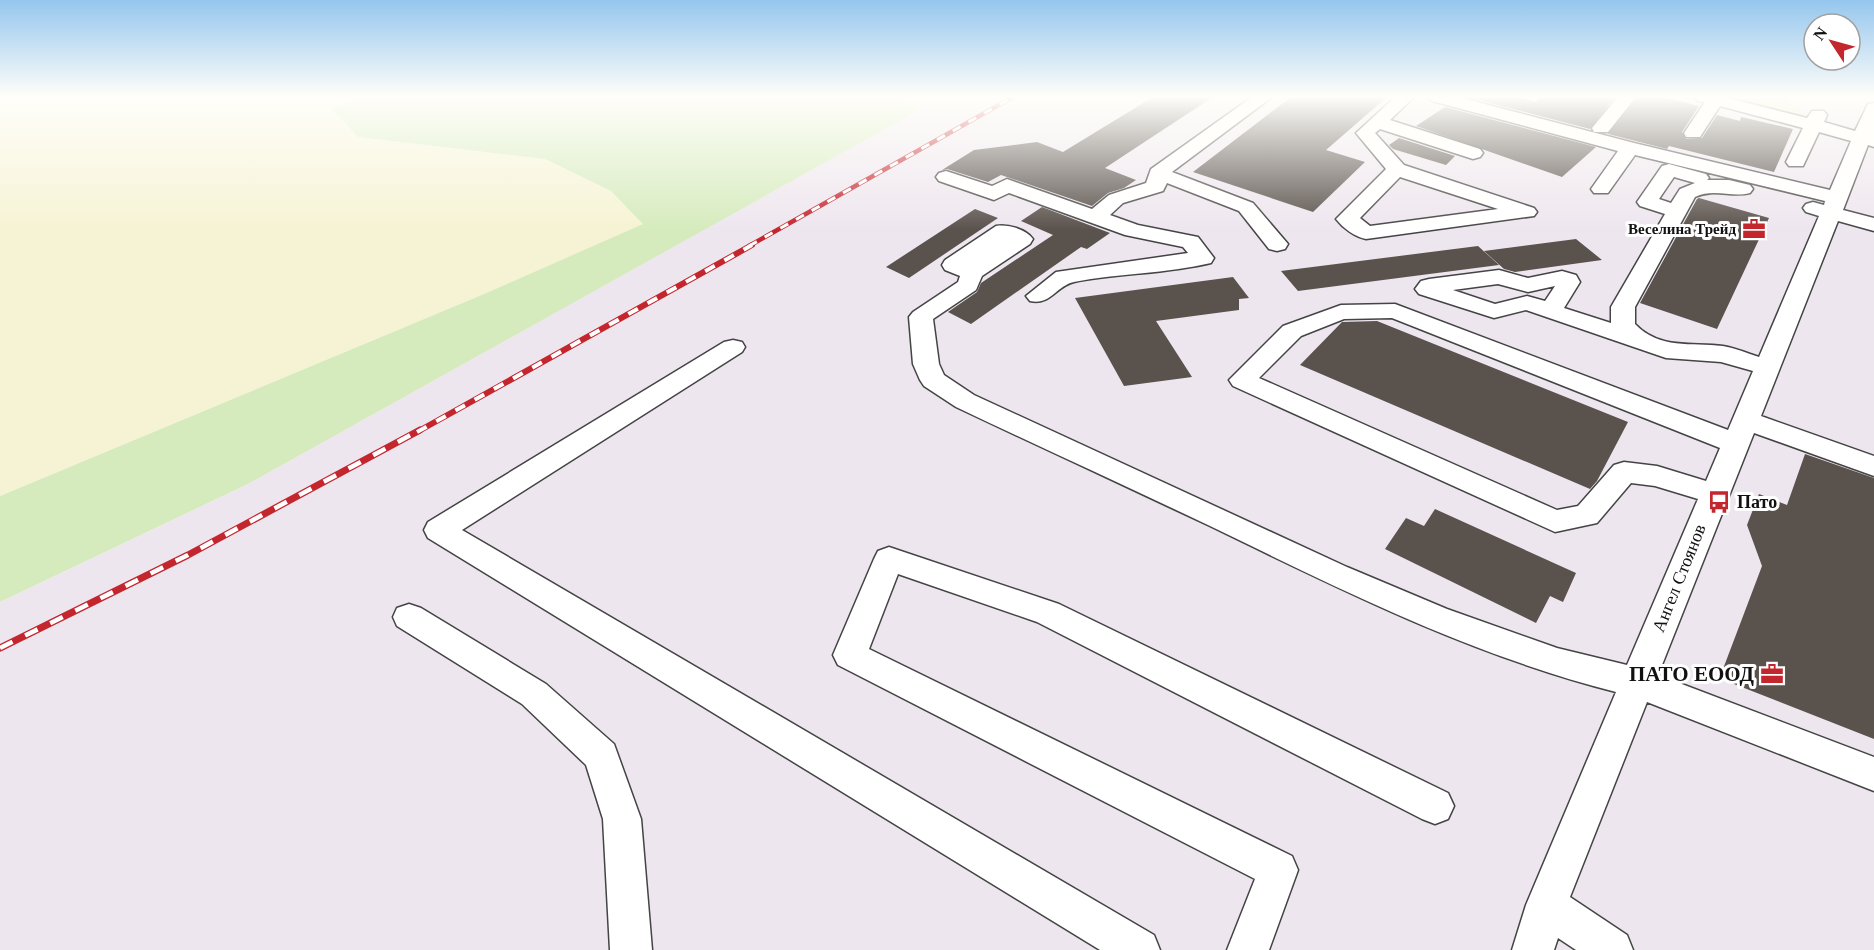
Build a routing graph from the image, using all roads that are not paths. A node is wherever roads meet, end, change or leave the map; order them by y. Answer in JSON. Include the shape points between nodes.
{"nodes":[{"id":1,"x":1202,"y":141,"type":"edge"},
{"id":2,"x":1371,"y":141,"type":"edge"},
{"id":3,"x":1437,"y":141,"type":"edge"},
{"id":4,"x":1565,"y":141,"type":"edge"},
{"id":5,"x":1584,"y":141,"type":"edge"},
{"id":6,"x":1806,"y":141,"type":"edge"},
{"id":7,"x":1867,"y":141,"type":"edge"},
{"id":8,"x":1473,"y":153,"type":"dead end"},
{"id":9,"x":1626,"y":154,"type":"junction"},
{"id":10,"x":1796,"y":162,"type":"dead end"},
{"id":11,"x":1396,"y":169,"type":"junction"},
{"id":12,"x":1158,"y":173,"type":"junction"},
{"id":13,"x":946,"y":177,"type":"dead end"},
{"id":14,"x":1736,"y":188,"type":"junction"},
{"id":15,"x":1601,"y":189,"type":"dead end"},
{"id":16,"x":1833,"y":205,"type":"junction"},
{"id":17,"x":1676,"y":211,"type":"junction"},
{"id":18,"x":1095,"y":218,"type":"junction"},
{"id":19,"x":1874,"y":225,"type":"edge"},
{"id":20,"x":1277,"y":244,"type":"dead end"},
{"id":21,"x":972,"y":273,"type":"dead end"},
{"id":22,"x":1038,"y":296,"type":"dead end"},
{"id":23,"x":1550,"y":311,"type":"junction"},
{"id":24,"x":1644,"y":343,"type":"junction"},
{"id":25,"x":733,"y":347,"type":"dead end"},
{"id":26,"x":1766,"y":367,"type":"junction"},
{"id":27,"x":1740,"y":431,"type":"junction"},
{"id":28,"x":1874,"y":466,"type":"edge"},
{"id":29,"x":1714,"y":494,"type":"junction"},
{"id":30,"x":409,"y":617,"type":"dead end"},
{"id":31,"x":1636,"y":682,"type":"junction"},
{"id":32,"x":1874,"y":774,"type":"edge"},
{"id":33,"x":1435,"y":806,"type":"dead end"},
{"id":34,"x":1546,"y":905,"type":"junction"},
{"id":35,"x":631,"y":950,"type":"edge"},
{"id":36,"x":1139,"y":950,"type":"edge"},
{"id":37,"x":1248,"y":950,"type":"edge"},
{"id":38,"x":1533,"y":950,"type":"edge"},
{"id":39,"x":1612,"y":950,"type":"edge"}],
"edges":[{"from":1,"to":12,"type":"street"},
{"from":2,"to":11,"type":"street"},
{"from":3,"to":8,"type":"street"},
{"from":4,"to":9,"type":"street"},
{"from":5,"to":9,"type":"street"},
{"from":6,"to":10,"type":"street"},
{"from":7,"to":16,"type":"street","name":"Ангел Стоянов"},
{"from":9,"to":15,"type":"street"},
{"from":9,"to":16,"type":"street"},
{"from":11,"to":11,"type":"street","via":[[1440,183],[1527,212],[1366,233],[1347,219]]},
{"from":12,"to":18,"type":"street","via":[[1156,187],[1116,199]]},
{"from":12,"to":20,"type":"street","via":[[1246,207]]},
{"from":13,"to":18,"type":"street","via":[[994,194],[1007,185]]},
{"from":14,"to":16,"type":"street"},
{"from":14,"to":17,"type":"street","via":[[1695,188]]},
{"from":14,"to":17,"type":"street","via":[[1669,170],[1647,202]]},
{"from":16,"to":19,"type":"street"},
{"from":16,"to":26,"type":"street","name":"Ангел Стоянов"},
{"from":17,"to":24,"type":"street","via":[[1620,318],[1623,326]]},
{"from":18,"to":22,"type":"street","via":[[1190,242],[1203,258],[1064,277]]},
{"from":21,"to":31,"type":"street","via":[[968,285],[921,317],[926,364],[933,380],[965,401],[1435,618],[1555,662]]},
{"from":23,"to":23,"type":"street","via":[[1568,280],[1528,285],[1498,277],[1427,287],[1494,311],[1523,303]]},
{"from":23,"to":24,"type":"street"},
{"from":24,"to":26,"type":"street","via":[[1675,353],[1723,354]]},
{"from":25,"to":36,"type":"street","via":[[439,530]]},
{"from":26,"to":27,"type":"street","name":"Ангел Стоянов"},
{"from":27,"to":28,"type":"street"},
{"from":27,"to":29,"type":"street","name":"Ангел Стоянов"},
{"from":27,"to":29,"type":"street","via":[[1395,312],[1341,312],[1292,331],[1242,380],[1555,521],[1587,514],[1624,472],[1657,476]]},
{"from":29,"to":31,"type":"street","name":"Ангел Стоянов"},
{"from":30,"to":35,"type":"street","via":[[534,694],[601,756],[622,819]]},
{"from":31,"to":32,"type":"street"},
{"from":31,"to":34,"type":"street","name":"Ангел Стоянов"},
{"from":33,"to":37,"type":"street","via":[[1048,613],[889,560],[849,655],[1278,870]]},
{"from":34,"to":38,"type":"street","name":"Ангел Стоянов"},
{"from":34,"to":39,"type":"street"}]}
